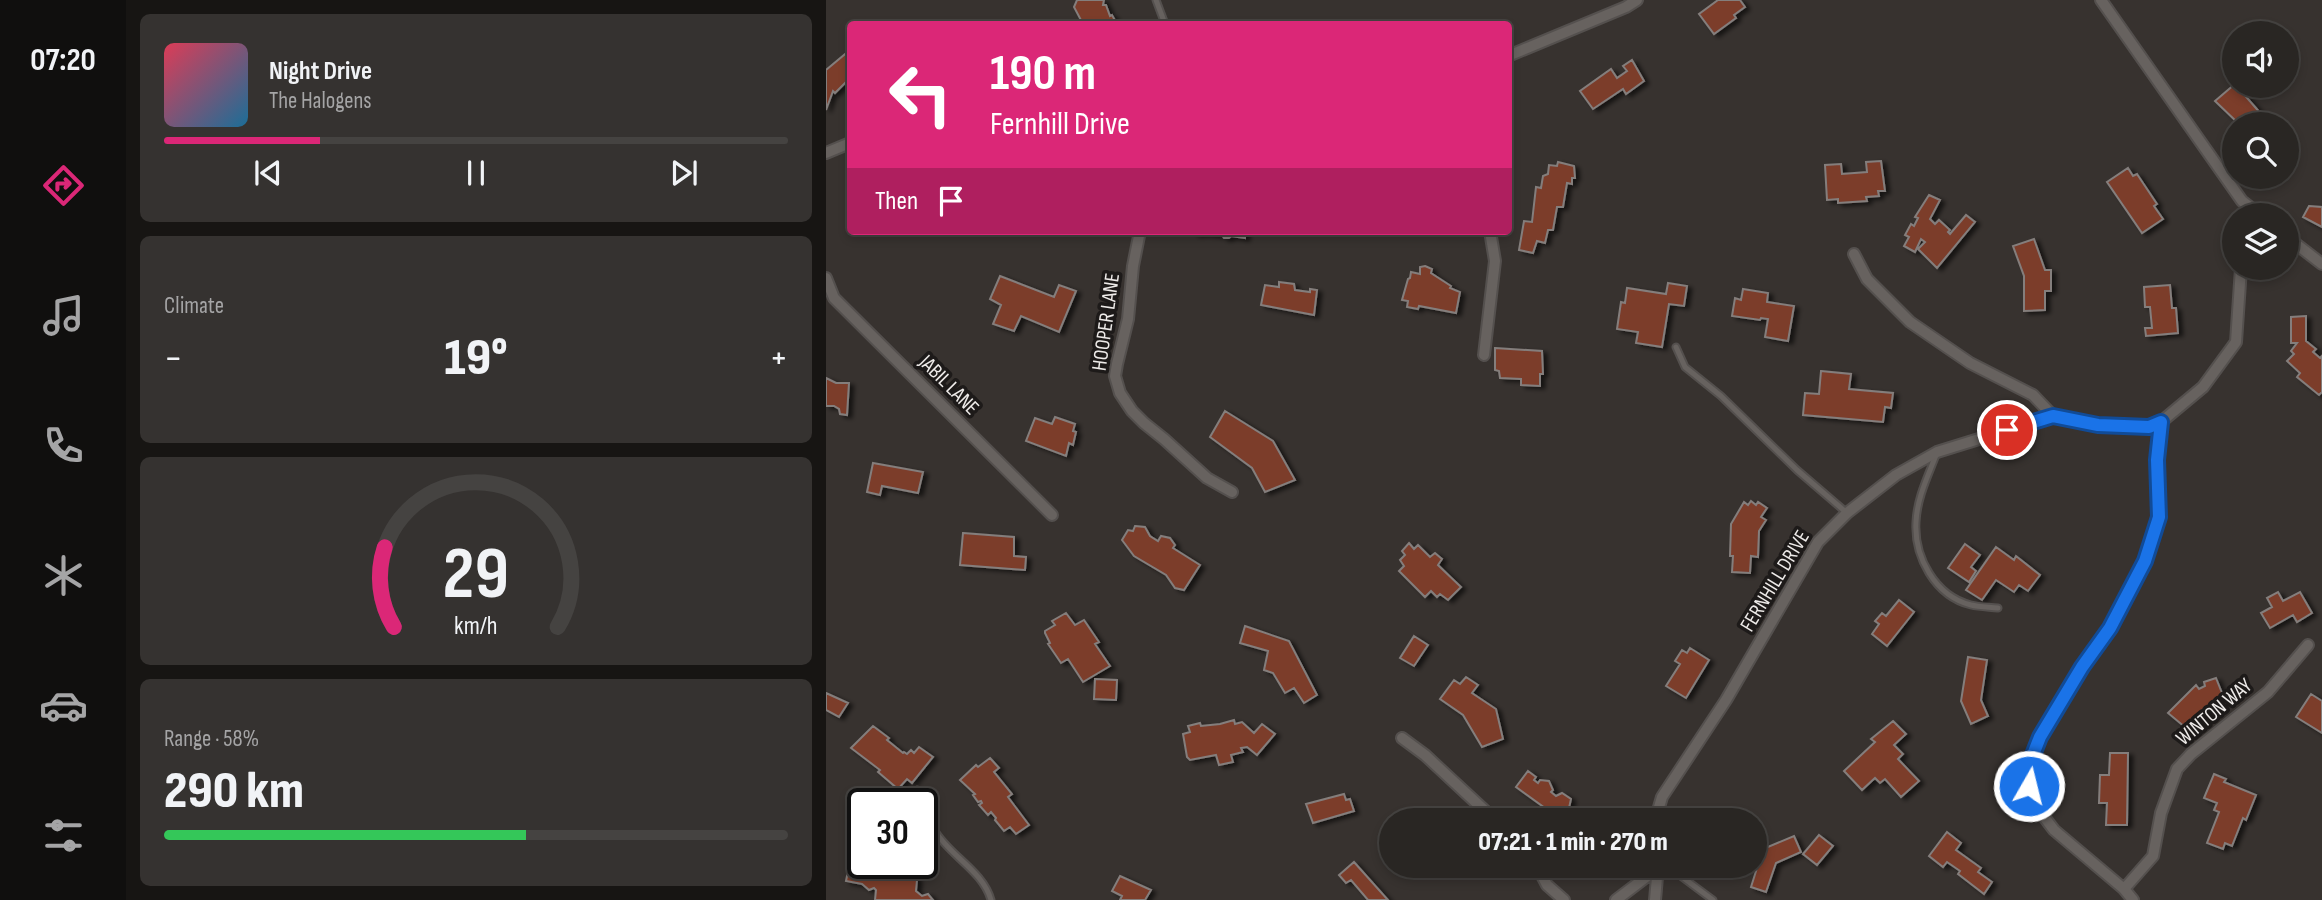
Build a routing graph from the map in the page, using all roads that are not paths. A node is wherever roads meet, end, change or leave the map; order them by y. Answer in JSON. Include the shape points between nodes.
{"nodes":[{"id":1,"x":1156,"y":0,"type":"edge"},
{"id":2,"x":1637,"y":0,"type":"edge"},
{"id":3,"x":2101,"y":0,"type":"edge"},
{"id":4,"x":1164,"y":21,"type":"edge"},
{"id":5,"x":1512,"y":54,"type":"edge"},
{"id":6,"x":847,"y":143,"type":"edge"},
{"id":7,"x":826,"y":153,"type":"edge"},
{"id":8,"x":2242,"y":201,"type":"joint"},
{"id":9,"x":2245,"y":203,"type":"edge"},
{"id":10,"x":1139,"y":235,"type":"edge"},
{"id":11,"x":1491,"y":235,"type":"edge"},
{"id":12,"x":2299,"y":246,"type":"edge"},
{"id":13,"x":1854,"y":254,"type":"dead end"},
{"id":14,"x":2322,"y":264,"type":"edge"},
{"id":15,"x":826,"y":278,"type":"edge"},
{"id":16,"x":2240,"y":280,"type":"edge"},
{"id":17,"x":1676,"y":347,"type":"dead end"},
{"id":18,"x":1484,"y":355,"type":"dead end"},
{"id":19,"x":2053,"y":416,"type":"junction"},
{"id":20,"x":2161,"y":422,"type":"junction"},
{"id":21,"x":1937,"y":452,"type":"junction"},
{"id":22,"x":1233,"y":492,"type":"dead end"},
{"id":23,"x":1847,"y":513,"type":"junction"},
{"id":24,"x":1052,"y":515,"type":"dead end"},
{"id":25,"x":1998,"y":608,"type":"dead end"},
{"id":26,"x":2308,"y":645,"type":"dead end"},
{"id":27,"x":1402,"y":738,"type":"dead end"},
{"id":28,"x":1482,"y":808,"type":"edge"},
{"id":29,"x":1659,"y":808,"type":"edge"},
{"id":30,"x":938,"y":835,"type":"edge"},
{"id":31,"x":1543,"y":878,"type":"edge"},
{"id":32,"x":1644,"y":878,"type":"edge"},
{"id":33,"x":1657,"y":878,"type":"edge"},
{"id":34,"x":1683,"y":878,"type":"edge"},
{"id":35,"x":2124,"y":889,"type":"junction"},
{"id":36,"x":991,"y":900,"type":"edge"},
{"id":37,"x":1564,"y":900,"type":"edge"},
{"id":38,"x":1616,"y":900,"type":"edge"},
{"id":39,"x":1656,"y":900,"type":"edge"},
{"id":40,"x":1713,"y":900,"type":"edge"},
{"id":41,"x":2133,"y":900,"type":"edge"}],
"edges":[{"from":1,"to":4,"type":"lane"},
{"from":2,"to":5,"type":"street"},
{"from":3,"to":8,"type":"street"},
{"from":6,"to":7,"type":"street"},
{"from":8,"to":9,"type":"street"},
{"from":10,"to":22,"type":"street","name":"HOOPER LANE","via":[[1115,376],[1120,393],[1144,424],[1207,478]]},
{"from":11,"to":18,"type":"street","via":[[1495,261]]},
{"from":12,"to":14,"type":"street"},
{"from":13,"to":19,"type":"street","via":[[1867,279],[1910,322],[1970,363],[2034,395]]},
{"from":15,"to":24,"type":"street","name":"JABIL LANE","via":[[834,298]]},
{"from":16,"to":20,"type":"street","via":[[2236,342],[2203,387]]},
{"from":17,"to":23,"type":"lane","via":[[1685,367]]},
{"from":19,"to":20,"type":"street","name":"FERNHILL DRIVE","via":[[2098,425],[2149,427]]},
{"from":19,"to":21,"type":"street","name":"FERNHILL DRIVE"},
{"from":20,"to":35,"type":"street","via":[[2159,517],[2145,561],[2110,628],[2040,737],[2027,770],[2032,801],[2054,830]]},
{"from":21,"to":23,"type":"street","name":"FERNHILL DRIVE","via":[[1896,475]]},
{"from":21,"to":25,"type":"lane","via":[[1919,498],[1918,549],[1937,586],[1969,605]]},
{"from":23,"to":29,"type":"street","name":"FERNHILL DRIVE","via":[[1818,542]]},
{"from":26,"to":35,"type":"street","name":"WINTON WAY","via":[[2268,692],[2177,769],[2161,813],[2153,856]]},
{"from":27,"to":28,"type":"street"},
{"from":30,"to":36,"type":"lane","via":[[969,867]]},
{"from":31,"to":37,"type":"street"},
{"from":32,"to":38,"type":"street"},
{"from":33,"to":39,"type":"street"},
{"from":34,"to":40,"type":"lane"},
{"from":35,"to":41,"type":"street"}]}
